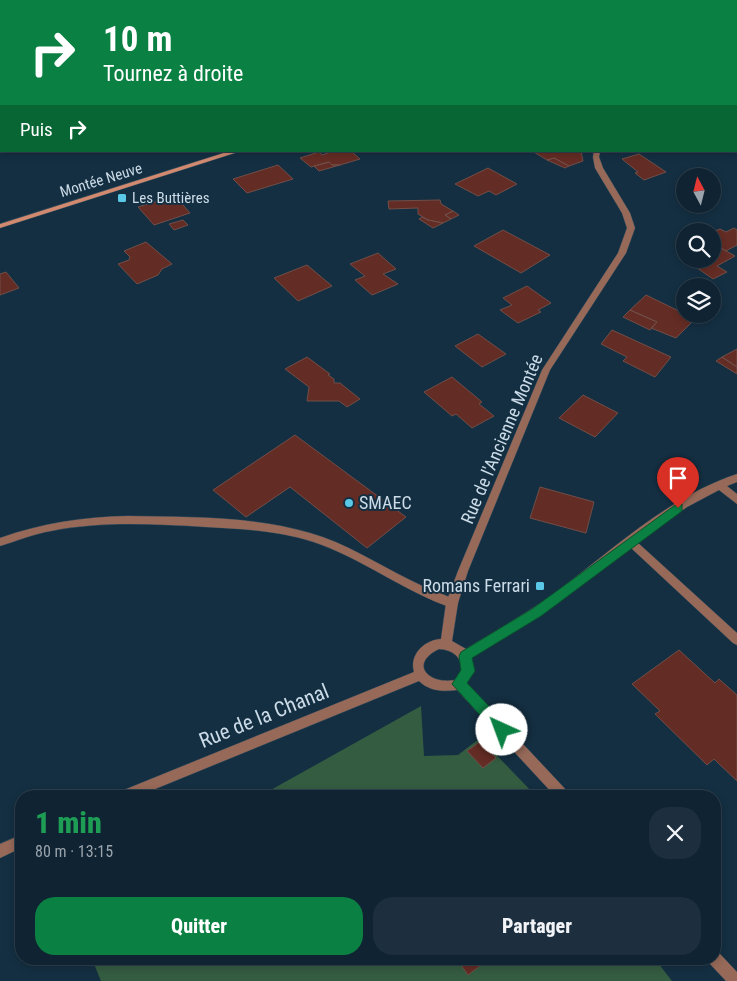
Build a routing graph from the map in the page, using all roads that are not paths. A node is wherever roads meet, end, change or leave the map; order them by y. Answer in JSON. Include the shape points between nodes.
{"nodes":[{"id":1,"x":235,"y":152,"type":"edge"},
{"id":2,"x":597,"y":152,"type":"edge"},
{"id":3,"x":0,"y":226,"type":"edge"},
{"id":4,"x":737,"y":478,"type":"edge"},
{"id":5,"x":719,"y":485,"type":"junction"},
{"id":6,"x":737,"y":500,"type":"edge"},
{"id":7,"x":0,"y":542,"type":"edge"},
{"id":8,"x":631,"y":542,"type":"junction"},
{"id":9,"x":452,"y":603,"type":"junction"},
{"id":10,"x":737,"y":640,"type":"edge"},
{"id":11,"x":446,"y":644,"type":"junction"},
{"id":12,"x":465,"y":656,"type":"junction"},
{"id":13,"x":420,"y":675,"type":"junction"},
{"id":14,"x":459,"y":684,"type":"junction"},
{"id":15,"x":139,"y":790,"type":"edge"},
{"id":16,"x":557,"y":790,"type":"edge"},
{"id":17,"x":15,"y":844,"type":"edge"},
{"id":18,"x":0,"y":851,"type":"edge"},
{"id":19,"x":721,"y":965,"type":"edge"},
{"id":20,"x":736,"y":981,"type":"edge"}],
"edges":[{"from":1,"to":3,"type":"street","name":"Montée Neuve"},
{"from":2,"to":9,"type":"street","name":"Rue de l'Ancienne Montée","via":[[599,168],[626,212],[631,228],[622,253],[546,370]]},
{"from":4,"to":5,"type":"street"},
{"from":5,"to":6,"type":"street"},
{"from":5,"to":8,"type":"street","via":[[678,508]]},
{"from":7,"to":9,"type":"street","via":[[66,524],[131,518],[268,526],[325,541]]},
{"from":8,"to":10,"type":"street"},
{"from":8,"to":12,"type":"street","via":[[536,612]]},
{"from":9,"to":11,"type":"street","name":"Rue de l'Ancienne Montée"},
{"from":11,"to":12,"type":"street","via":[[454,646]]},
{"from":11,"to":13,"type":"street","via":[[424,650],[418,662]]},
{"from":12,"to":14,"type":"street","via":[[468,671]]},
{"from":13,"to":14,"type":"street","via":[[442,688]]},
{"from":13,"to":15,"type":"street","name":"Rue de la Chanal"},
{"from":14,"to":16,"type":"street"},
{"from":17,"to":18,"type":"street"},
{"from":19,"to":20,"type":"street"}]}
